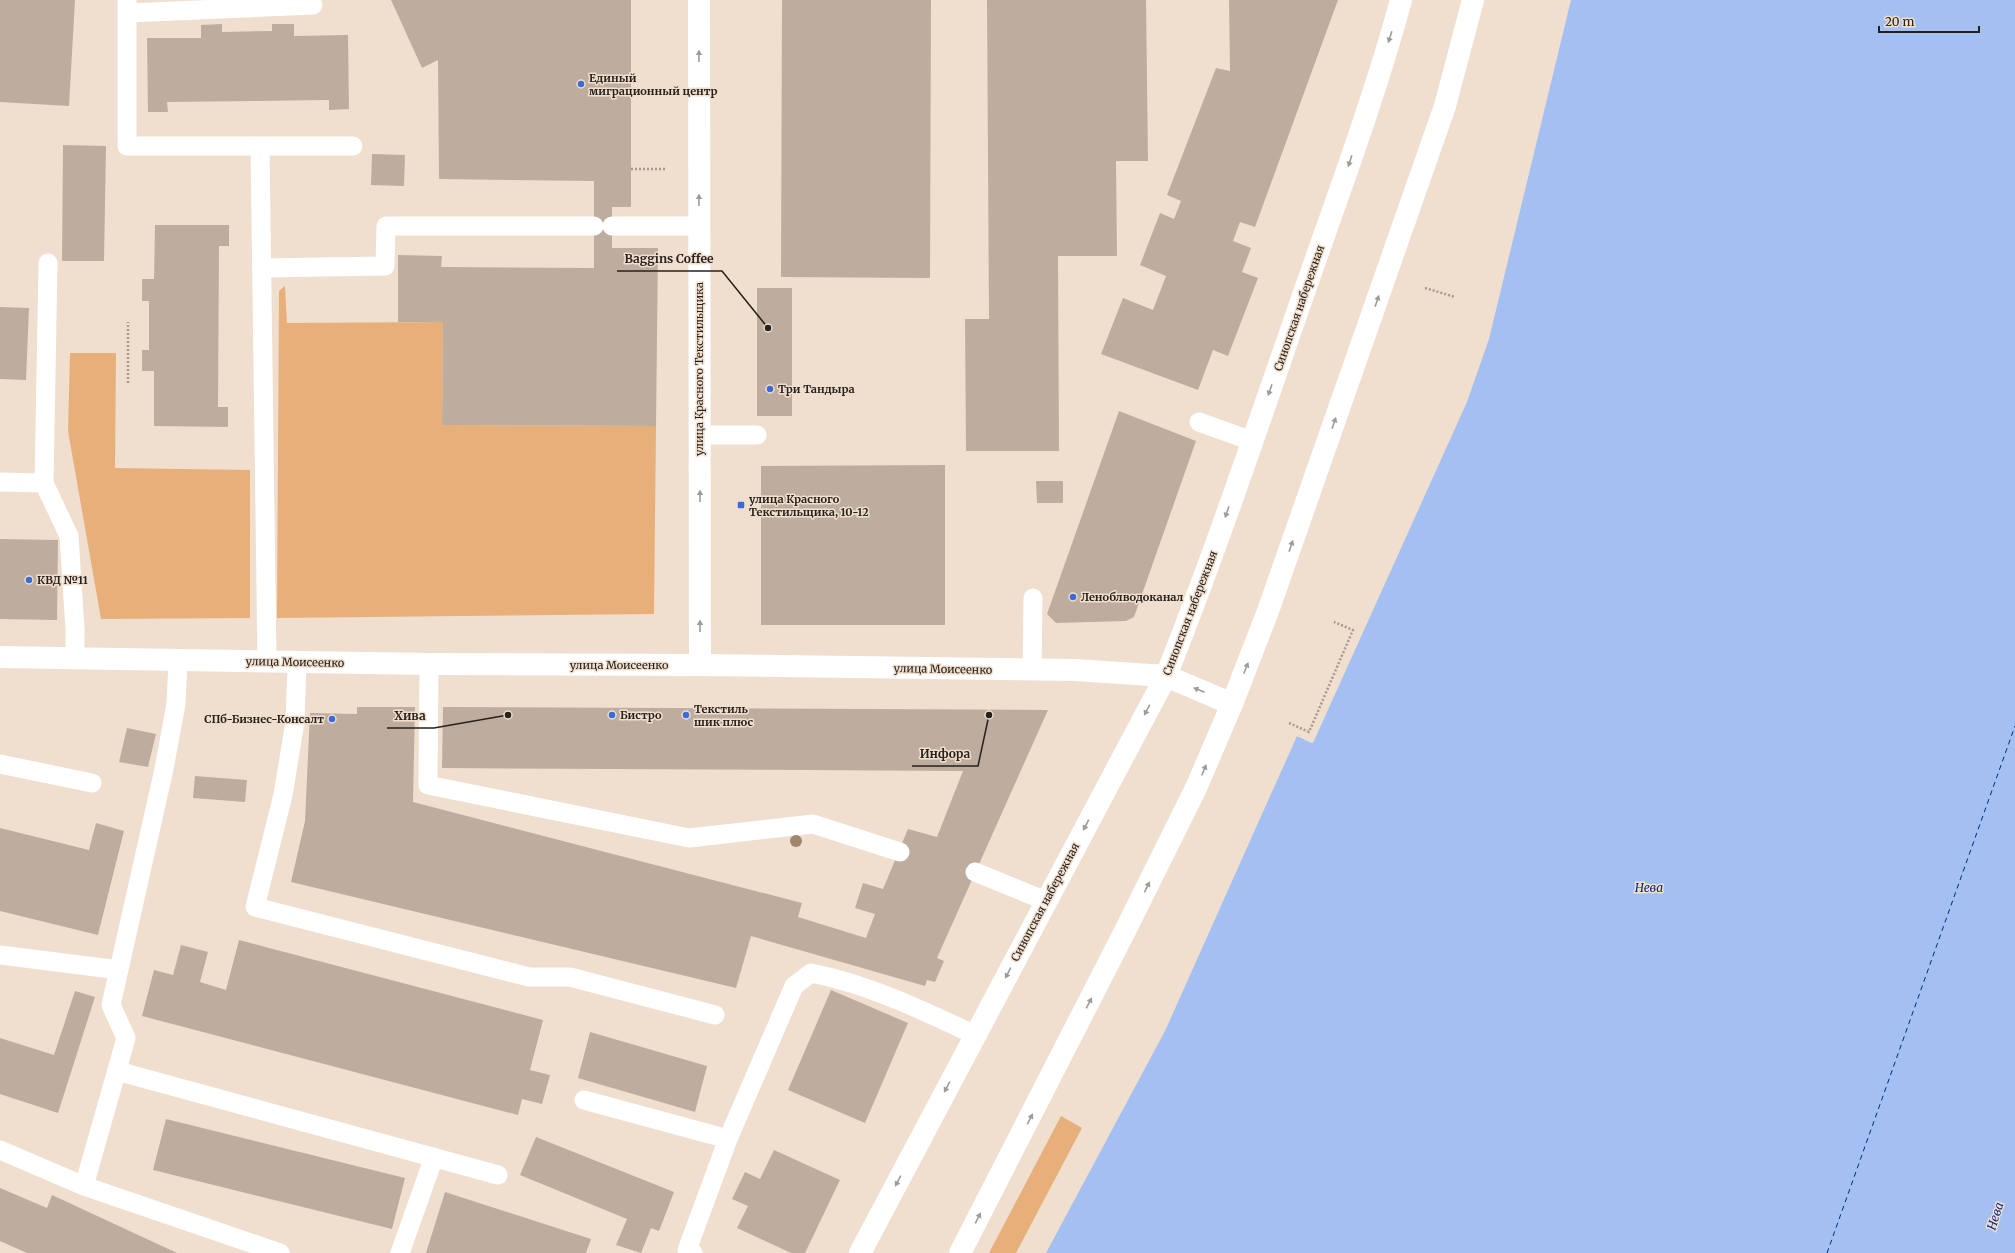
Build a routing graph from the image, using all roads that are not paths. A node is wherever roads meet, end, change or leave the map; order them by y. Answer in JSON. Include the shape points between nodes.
{"nodes":[{"id":1,"x":699,"y":0,"type":"edge"},
{"id":2,"x":1401,"y":0,"type":"edge"},
{"id":3,"x":1473,"y":0,"type":"edge"},
{"id":4,"x":234,"y":4,"type":"edge"},
{"id":5,"x":313,"y":5,"type":"dead end"},
{"id":6,"x":127,"y":7,"type":"edge"},
{"id":7,"x":260,"y":146,"type":"junction"},
{"id":8,"x":353,"y":146,"type":"dead end"},
{"id":9,"x":594,"y":226,"type":"dead end"},
{"id":10,"x":612,"y":226,"type":"dead end"},
{"id":11,"x":699,"y":226,"type":"junction"},
{"id":12,"x":48,"y":263,"type":"dead end"},
{"id":13,"x":262,"y":268,"type":"junction"},
{"id":14,"x":1199,"y":422,"type":"dead end"},
{"id":15,"x":700,"y":435,"type":"junction"},
{"id":16,"x":757,"y":435,"type":"dead end"},
{"id":17,"x":1252,"y":441,"type":"junction"},
{"id":18,"x":0,"y":482,"type":"edge"},
{"id":19,"x":44,"y":483,"type":"junction"},
{"id":20,"x":1033,"y":598,"type":"dead end"},
{"id":21,"x":0,"y":657,"type":"edge"},
{"id":22,"x":75,"y":659,"type":"junction"},
{"id":23,"x":178,"y":661,"type":"junction"},
{"id":24,"x":267,"y":662,"type":"junction"},
{"id":25,"x":297,"y":663,"type":"junction"},
{"id":26,"x":429,"y":664,"type":"junction"},
{"id":27,"x":700,"y":665,"type":"junction"},
{"id":28,"x":1032,"y":670,"type":"junction"},
{"id":29,"x":1166,"y":676,"type":"junction"},
{"id":30,"x":1232,"y":704,"type":"junction"},
{"id":31,"x":0,"y":764,"type":"edge"},
{"id":32,"x":92,"y":783,"type":"dead end"},
{"id":33,"x":900,"y":852,"type":"dead end"},
{"id":34,"x":975,"y":872,"type":"dead end"},
{"id":35,"x":1046,"y":901,"type":"junction"},
{"id":36,"x":0,"y":955,"type":"edge"},
{"id":37,"x":119,"y":970,"type":"junction"},
{"id":38,"x":715,"y":1015,"type":"dead end"},
{"id":39,"x":975,"y":1035,"type":"junction"},
{"id":40,"x":117,"y":1071,"type":"junction"},
{"id":41,"x":584,"y":1100,"type":"dead end"},
{"id":42,"x":728,"y":1139,"type":"junction"},
{"id":43,"x":0,"y":1150,"type":"edge"},
{"id":44,"x":434,"y":1157,"type":"junction"},
{"id":45,"x":498,"y":1175,"type":"dead end"},
{"id":46,"x":84,"y":1186,"type":"junction"},
{"id":47,"x":689,"y":1252,"type":"edge"},
{"id":48,"x":280,"y":1253,"type":"edge"},
{"id":49,"x":400,"y":1253,"type":"edge"},
{"id":50,"x":860,"y":1253,"type":"edge"},
{"id":51,"x":960,"y":1253,"type":"edge"}],
"edges":[{"from":11,"to":1,"type":"main road","name":"улица Красного Текстильщика","one_way":true},
{"from":2,"to":17,"type":"main road","name":"Синопская набережная","one_way":true,"via":[[1348,167]]},
{"from":30,"to":3,"type":"main road","one_way":true,"via":[[1273,596],[1445,106]]},
{"from":4,"to":5,"type":"lane"},
{"from":4,"to":6,"type":"lane"},
{"from":6,"to":7,"type":"lane","via":[[127,146]]},
{"from":7,"to":8,"type":"lane"},
{"from":7,"to":13,"type":"lane"},
{"from":9,"to":13,"type":"lane","via":[[386,226],[385,266]]},
{"from":10,"to":11,"type":"lane"},
{"from":11,"to":15,"type":"main road","name":"улица Красного Текстильщика"},
{"from":12,"to":19,"type":"lane"},
{"from":13,"to":24,"type":"lane"},
{"from":14,"to":17,"type":"lane"},
{"from":15,"to":16,"type":"lane"},
{"from":27,"to":15,"type":"main road","name":"улица Красного Текстильщика","one_way":true},
{"from":17,"to":29,"type":"main road","name":"Синопская набережная","one_way":true,"via":[[1201,587]]},
{"from":18,"to":19,"type":"lane"},
{"from":19,"to":22,"type":"lane","via":[[69,536]]},
{"from":20,"to":28,"type":"lane"},
{"from":21,"to":22,"type":"main road","name":"улица Моисеенко"},
{"from":22,"to":23,"type":"main road","name":"улица Моисеенко"},
{"from":23,"to":24,"type":"main road","name":"улица Моисеенко"},
{"from":23,"to":37,"type":"lane","via":[[176,704],[164,769]]},
{"from":24,"to":25,"type":"main road","name":"улица Моисеенко"},
{"from":25,"to":26,"type":"main road","name":"улица Моисеенко"},
{"from":25,"to":38,"type":"lane","via":[[295,722],[283,794],[255,907],[529,977],[570,977]]},
{"from":26,"to":27,"type":"main road","name":"улица Моисеенко"},
{"from":26,"to":33,"type":"lane","via":[[428,785],[689,838],[813,824]]},
{"from":27,"to":28,"type":"main road","name":"улица Моисеенко"},
{"from":28,"to":29,"type":"main road","name":"улица Моисеенко"},
{"from":30,"to":29,"type":"main road","name":"улица Моисеенко","one_way":true},
{"from":29,"to":35,"type":"main road","name":"Синопская набережная","one_way":true},
{"from":51,"to":30,"type":"main road","one_way":true,"via":[[1125,932],[1196,788]]},
{"from":31,"to":32,"type":"lane"},
{"from":34,"to":35,"type":"lane"},
{"from":35,"to":39,"type":"main road","name":"Синопская набережная","one_way":true},
{"from":36,"to":37,"type":"lane"},
{"from":37,"to":40,"type":"lane","via":[[110,1005],[126,1038]]},
{"from":39,"to":42,"type":"lane","via":[[915,1006],[833,977],[811,972],[794,986]]},
{"from":39,"to":50,"type":"main road","name":"Синопская набережная","one_way":true},
{"from":40,"to":44,"type":"lane"},
{"from":40,"to":46,"type":"lane"},
{"from":41,"to":42,"type":"lane"},
{"from":42,"to":47,"type":"lane"},
{"from":43,"to":46,"type":"lane"},
{"from":44,"to":45,"type":"lane"},
{"from":44,"to":49,"type":"lane"},
{"from":46,"to":48,"type":"lane"}]}
